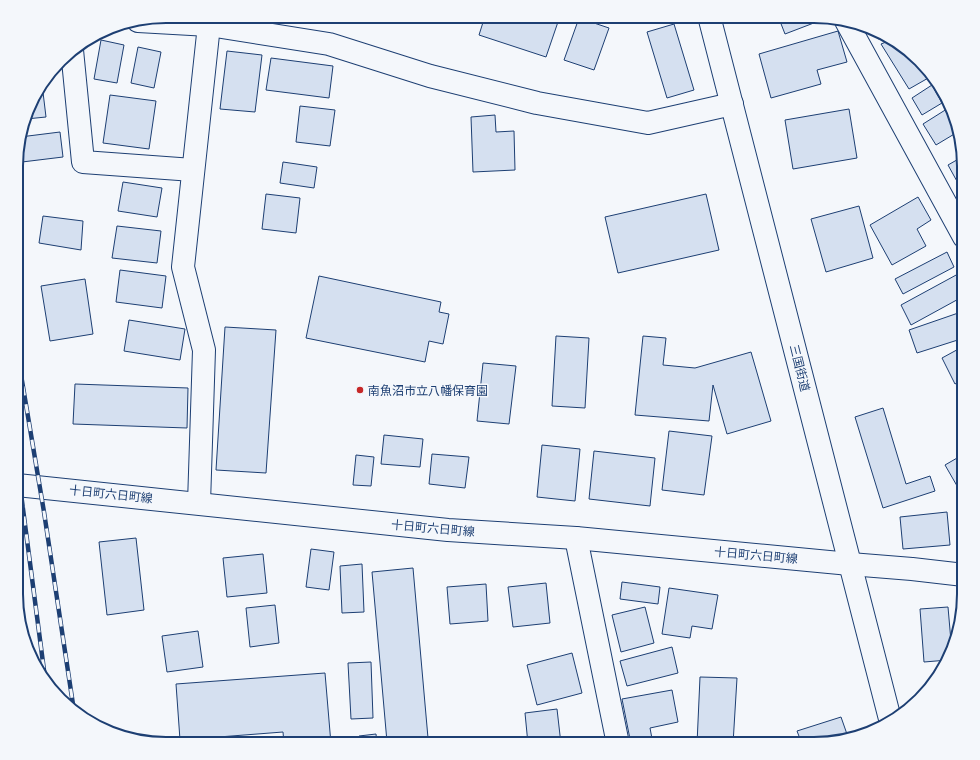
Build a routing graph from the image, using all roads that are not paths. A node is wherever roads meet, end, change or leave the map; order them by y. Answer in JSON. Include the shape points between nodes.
{"nodes":[{"id":1,"x":208,"y":23,"type":"edge"},
{"id":2,"x":223,"y":23,"type":"edge"},
{"id":3,"x":712,"y":23,"type":"edge"},
{"id":4,"x":850,"y":28,"type":"edge"},
{"id":5,"x":73,"y":57,"type":"edge"},
{"id":6,"x":732,"y":104,"type":"junction"},
{"id":7,"x":193,"y":170,"type":"junction"},
{"id":8,"x":957,"y":224,"type":"edge"},
{"id":9,"x":23,"y":486,"type":"edge"},
{"id":10,"x":199,"y":503,"type":"junction"},
{"id":11,"x":576,"y":538,"type":"junction"},
{"id":12,"x":850,"y":564,"type":"junction"},
{"id":13,"x":957,"y":574,"type":"edge"},
{"id":14,"x":889,"y":716,"type":"edge"},
{"id":15,"x":617,"y":737,"type":"edge"}],
"edges":[{"from":1,"to":7,"type":"main road"},
{"from":2,"to":6,"type":"main road","via":[[329,44],[430,76],[537,103],[648,124]]},
{"from":3,"to":6,"type":"main road","name":"三国街道"},
{"from":4,"to":8,"type":"main road"},
{"from":5,"to":7,"type":"main road","via":[[83,162]]},
{"from":6,"to":12,"type":"main road","name":"三国街道"},
{"from":7,"to":10,"type":"main road","via":[[183,267],[204,350]]},
{"from":9,"to":10,"type":"main road","name":"十日町六日町線"},
{"from":10,"to":11,"type":"main road","name":"十日町六日町線","via":[[448,530]]},
{"from":11,"to":12,"type":"main road","name":"十日町六日町線"},
{"from":11,"to":15,"type":"main road"},
{"from":12,"to":13,"type":"main road","name":"十日町六日町線"},
{"from":12,"to":14,"type":"main road","name":"三国街道"}]}
